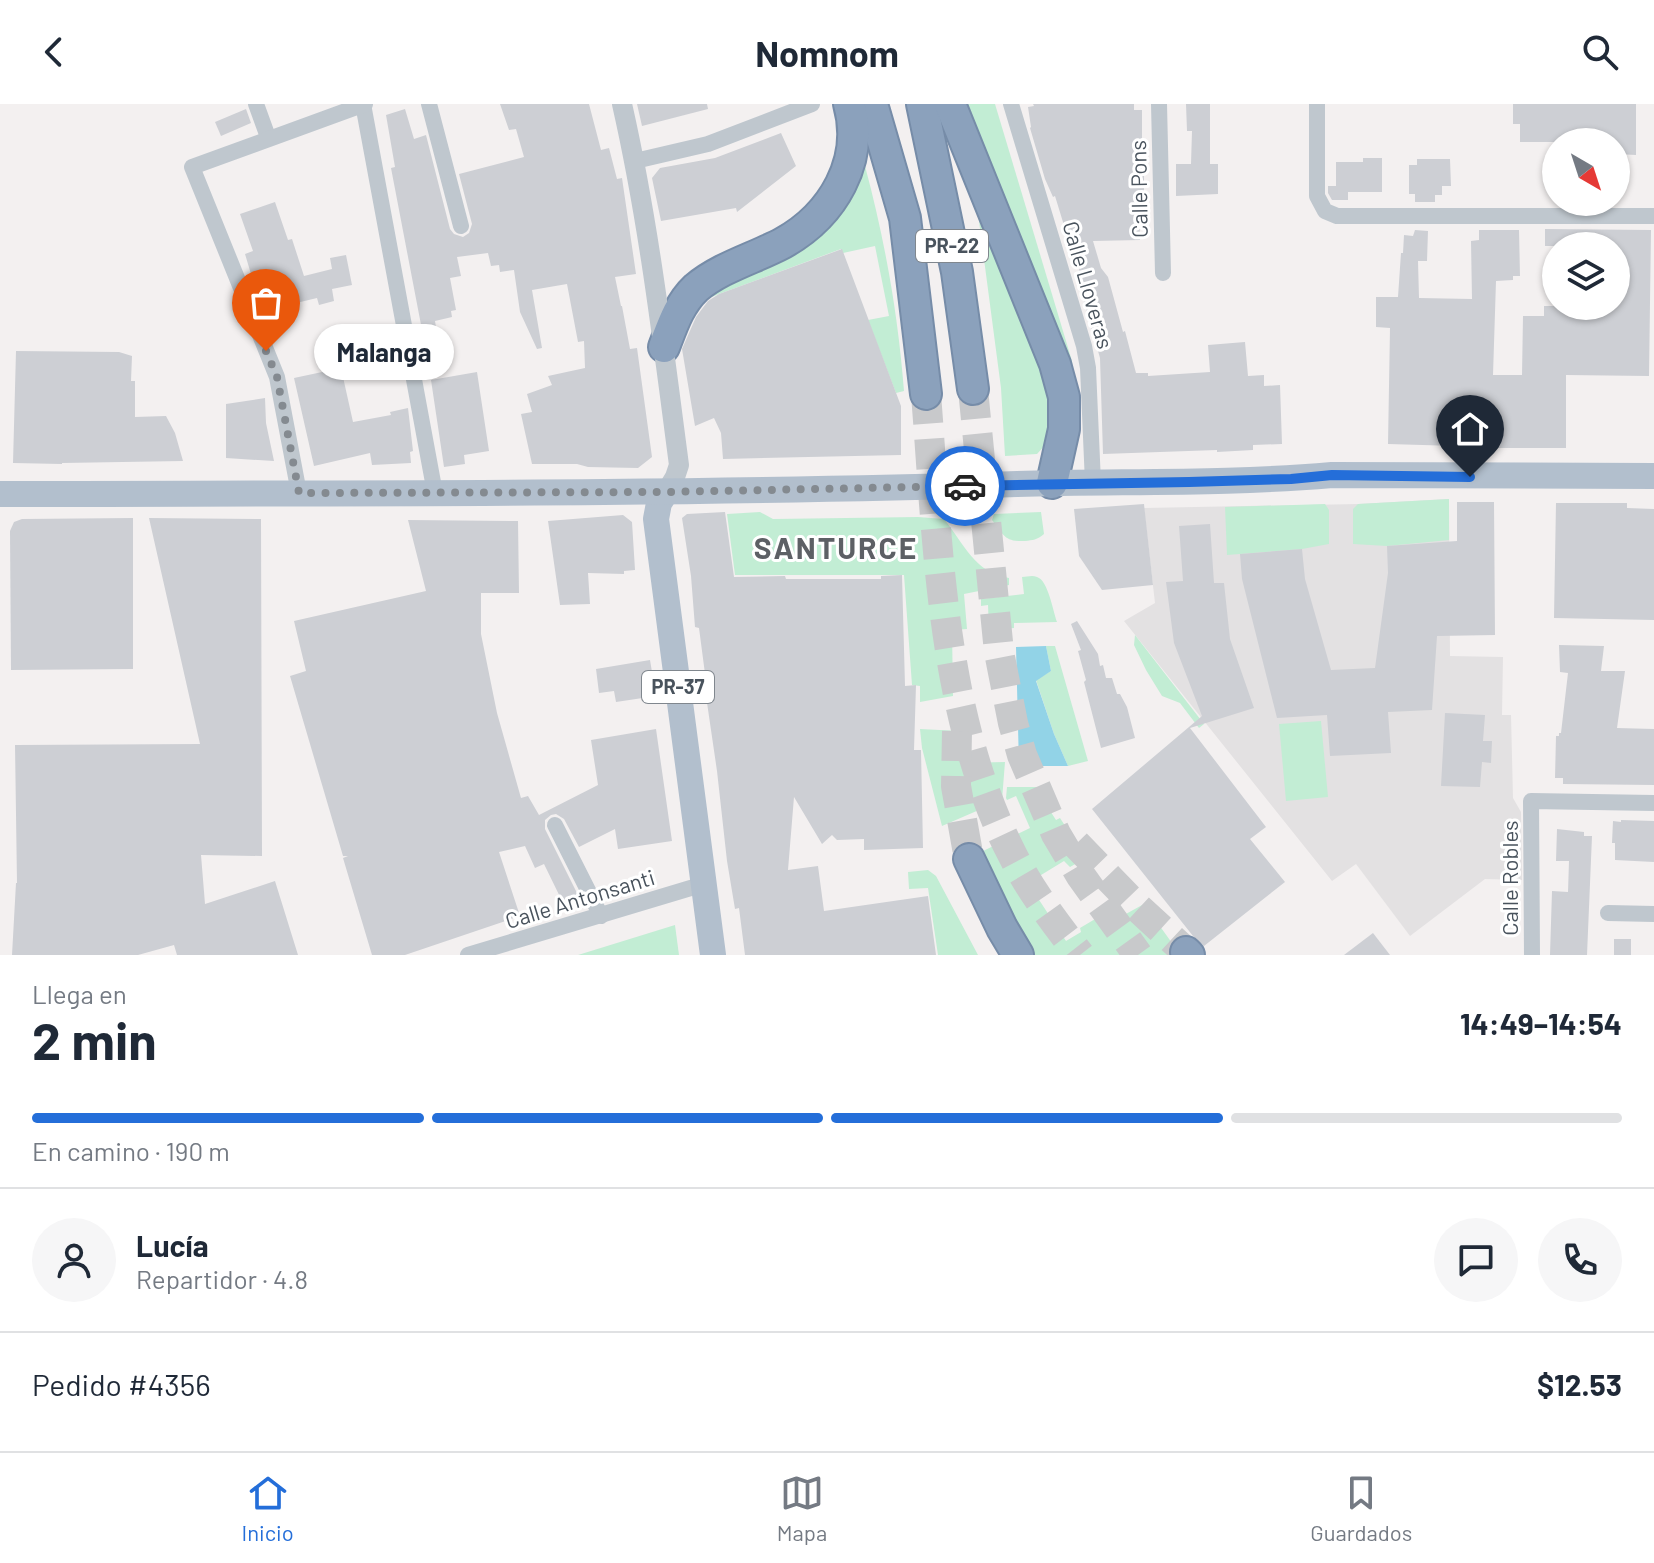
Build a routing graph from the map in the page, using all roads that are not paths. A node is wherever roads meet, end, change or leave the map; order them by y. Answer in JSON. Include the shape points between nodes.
{"nodes":[{"id":1,"x":256,"y":104,"type":"edge"},
{"id":2,"x":364,"y":104,"type":"edge"},
{"id":3,"x":429,"y":104,"type":"edge"},
{"id":4,"x":622,"y":104,"type":"edge"},
{"id":5,"x":812,"y":104,"type":"edge"},
{"id":6,"x":922,"y":104,"type":"edge"},
{"id":7,"x":950,"y":104,"type":"edge"},
{"id":8,"x":1011,"y":104,"type":"edge"},
{"id":9,"x":1159,"y":104,"type":"edge"},
{"id":10,"x":1317,"y":104,"type":"edge"},
{"id":11,"x":862,"y":109,"type":"edge"},
{"id":12,"x":268,"y":137,"type":"junction"},
{"id":13,"x":635,"y":161,"type":"junction"},
{"id":14,"x":1654,"y":216,"type":"edge"},
{"id":15,"x":461,"y":226,"type":"dead end"},
{"id":16,"x":1163,"y":273,"type":"dead end"},
{"id":17,"x":664,"y":347,"type":"junction"},
{"id":18,"x":973,"y":389,"type":"tunnel mouth"},
{"id":19,"x":926,"y":394,"type":"tunnel mouth"},
{"id":20,"x":1654,"y":476,"type":"edge"},
{"id":21,"x":1052,"y":483,"type":"junction"},
{"id":22,"x":1093,"y":483,"type":"junction"},
{"id":23,"x":666,"y":492,"type":"junction"},
{"id":24,"x":299,"y":493,"type":"junction"},
{"id":25,"x":435,"y":493,"type":"junction"},
{"id":26,"x":0,"y":494,"type":"edge"},
{"id":27,"x":1654,"y":803,"type":"edge"},
{"id":28,"x":555,"y":825,"type":"dead end"},
{"id":29,"x":969,"y":859,"type":"tunnel mouth"},
{"id":30,"x":704,"y":884,"type":"junction"},
{"id":31,"x":1608,"y":913,"type":"dead end"},
{"id":32,"x":1654,"y":914,"type":"edge"},
{"id":33,"x":601,"y":916,"type":"junction"},
{"id":34,"x":468,"y":955,"type":"edge"},
{"id":35,"x":713,"y":955,"type":"edge"},
{"id":36,"x":1018,"y":955,"type":"edge"},
{"id":37,"x":1532,"y":955,"type":"edge"}],
"edges":[{"from":1,"to":12,"type":"street"},
{"from":2,"to":12,"type":"street"},
{"from":2,"to":25,"type":"street"},
{"from":3,"to":15,"type":"street"},
{"from":4,"to":13,"type":"street","number":"PR-37"},
{"from":5,"to":13,"type":"street","via":[[708,144]]},
{"from":6,"to":18,"type":"highway","number":"PR-22","via":[[957,272]]},
{"from":7,"to":21,"type":"highway","via":[[1064,397],[1064,429]]},
{"from":8,"to":22,"type":"street","name":"Calle Lloveras","via":[[1084,346]]},
{"from":9,"to":16,"type":"street","name":"Calle Pons"},
{"from":10,"to":14,"type":"street","via":[[1317,196],[1325,211],[1337,216]]},
{"from":11,"to":17,"type":"highway","via":[[846,175],[816,220],[696,289],[679,308]]},
{"from":11,"to":19,"type":"highway","number":"PR-22","via":[[905,218]]},
{"from":12,"to":24,"type":"street","via":[[192,167],[277,377]]},
{"from":13,"to":17,"type":"street","number":"PR-37"},
{"from":17,"to":23,"type":"street","number":"PR-37","via":[[679,465]]},
{"from":20,"to":22,"type":"main road","via":[[1332,475]]},
{"from":21,"to":22,"type":"main road"},
{"from":21,"to":23,"type":"main road"},
{"from":23,"to":25,"type":"main road"},
{"from":23,"to":30,"type":"main road","number":"PR-37","via":[[656,519]]},
{"from":24,"to":25,"type":"main road"},
{"from":24,"to":26,"type":"main road"},
{"from":27,"to":37,"type":"street","name":"Calle Robles","via":[[1531,801]]},
{"from":28,"to":33,"type":"street"},
{"from":29,"to":36,"type":"highway"},
{"from":30,"to":33,"type":"street","name":"Calle Antonsanti"},
{"from":30,"to":35,"type":"main road","number":"PR-37"},
{"from":31,"to":32,"type":"street"},
{"from":33,"to":34,"type":"street","name":"Calle Antonsanti"}]}
